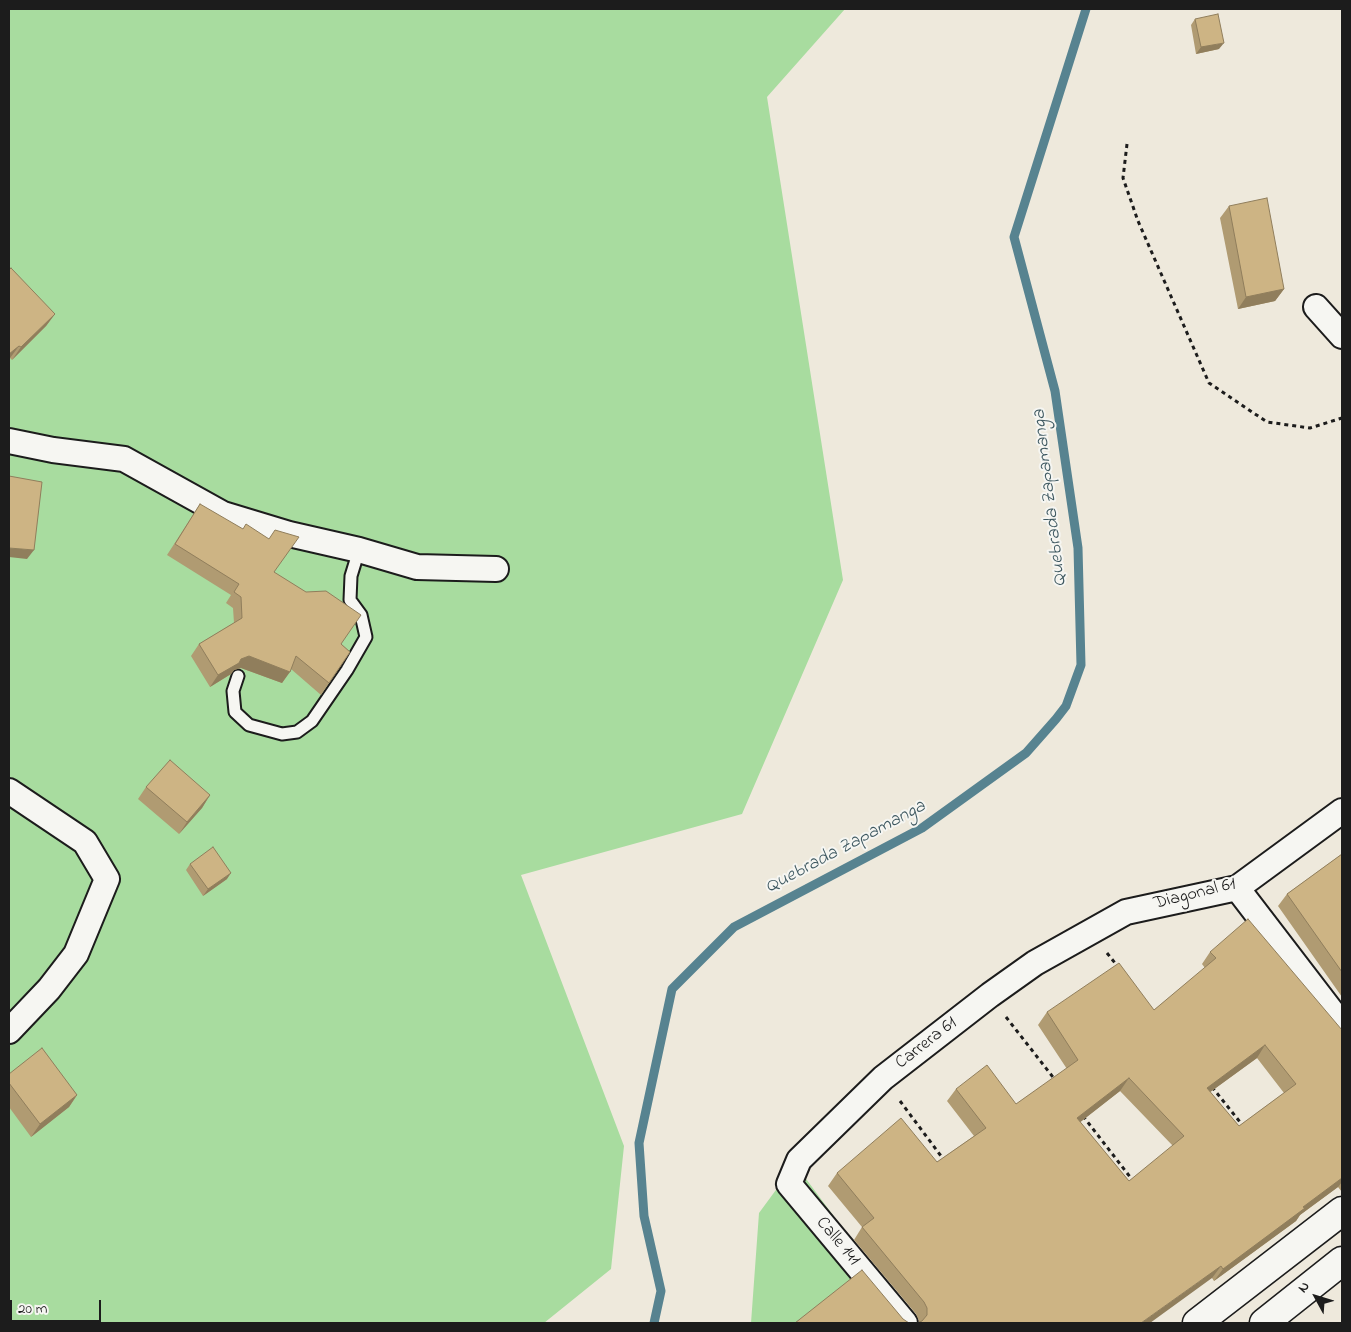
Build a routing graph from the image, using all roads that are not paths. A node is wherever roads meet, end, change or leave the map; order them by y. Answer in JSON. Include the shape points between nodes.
{"nodes":[{"id":1,"x":1316,"y":307,"type":"dead end"},
{"id":2,"x":1342,"y":336,"type":"edge"},
{"id":3,"x":9,"y":441,"type":"edge"},
{"id":4,"x":359,"y":550,"type":"junction"},
{"id":5,"x":496,"y":569,"type":"dead end"},
{"id":6,"x":238,"y":676,"type":"edge"},
{"id":7,"x":9,"y":791,"type":"edge"},
{"id":8,"x":1342,"y":811,"type":"edge"},
{"id":9,"x":1237,"y":888,"type":"junction"},
{"id":10,"x":1091,"y":932,"type":"joint"},
{"id":11,"x":1342,"y":1025,"type":"edge"},
{"id":12,"x":9,"y":1031,"type":"edge"},
{"id":13,"x":789,"y":1184,"type":"joint"},
{"id":14,"x":1342,"y":1211,"type":"edge"},
{"id":15,"x":1342,"y":1261,"type":"edge"},
{"id":16,"x":905,"y":1323,"type":"edge"},
{"id":17,"x":1197,"y":1323,"type":"edge"},
{"id":18,"x":1264,"y":1323,"type":"edge"}],
"edges":[{"from":1,"to":2,"type":"street"},
{"from":3,"to":4,"type":"street","via":[[124,459],[223,514]]},
{"from":4,"to":5,"type":"street","via":[[417,567]]},
{"from":4,"to":6,"type":"lane","via":[[351,576],[350,600],[361,615],[366,637],[312,721],[297,732],[282,734],[249,725],[236,712],[233,691]]},
{"from":7,"to":12,"type":"street","via":[[85,842],[107,878],[76,954],[49,989]]},
{"from":8,"to":9,"type":"street","name":"Diagonal 61"},
{"from":9,"to":10,"type":"street","name":"Diagonal 61","via":[[1126,912]]},
{"from":9,"to":11,"type":"street"},
{"from":10,"to":13,"type":"street","name":"Carrera 61","via":[[1035,963],[883,1078],[799,1160]]},
{"from":13,"to":16,"type":"street","name":"Calle 141"},
{"from":14,"to":17,"type":"main road"},
{"from":15,"to":18,"type":"main road"}]}
